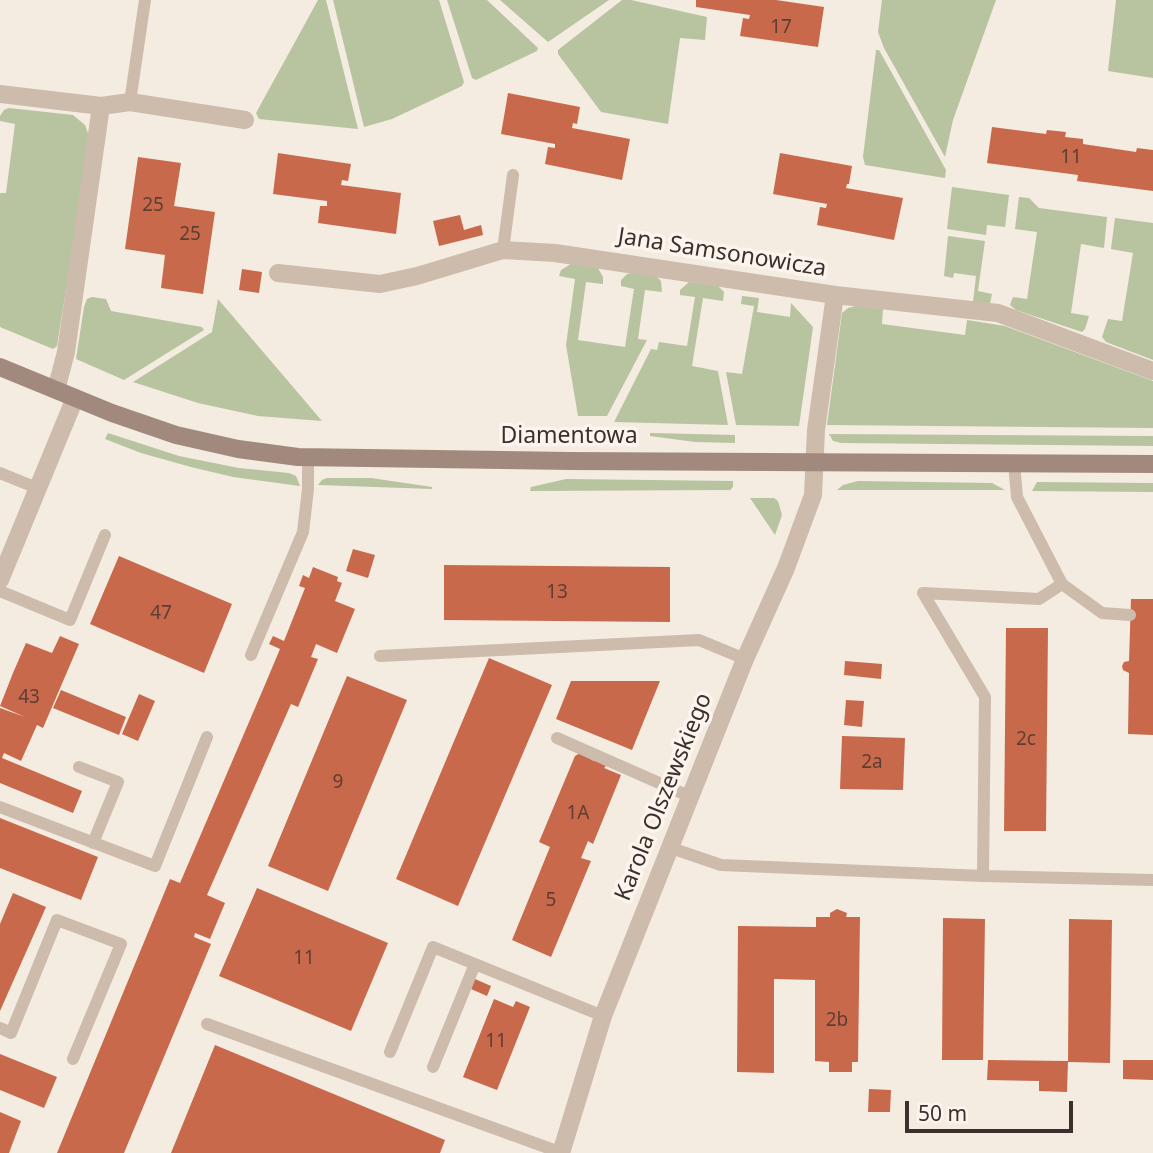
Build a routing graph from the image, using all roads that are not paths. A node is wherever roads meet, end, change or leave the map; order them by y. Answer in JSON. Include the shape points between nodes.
{"nodes":[{"id":1,"x":145,"y":0,"type":"edge"},
{"id":2,"x":0,"y":94,"type":"edge"},
{"id":3,"x":130,"y":102,"type":"junction"},
{"id":4,"x":101,"y":106,"type":"junction"},
{"id":5,"x":245,"y":120,"type":"dead end"},
{"id":6,"x":513,"y":174,"type":"dead end"},
{"id":7,"x":503,"y":250,"type":"junction"},
{"id":8,"x":278,"y":273,"type":"dead end"},
{"id":9,"x":835,"y":295,"type":"junction"},
{"id":10,"x":0,"y":367,"type":"edge"},
{"id":11,"x":1153,"y":372,"type":"edge"},
{"id":12,"x":56,"y":390,"type":"junction"},
{"id":13,"x":75,"y":398,"type":"junction"},
{"id":14,"x":308,"y":457,"type":"junction"},
{"id":15,"x":814,"y":461,"type":"junction"},
{"id":16,"x":1014,"y":463,"type":"junction"},
{"id":17,"x":1153,"y":464,"type":"edge"},
{"id":18,"x":0,"y":473,"type":"edge"},
{"id":19,"x":37,"y":488,"type":"junction"},
{"id":20,"x":105,"y":535,"type":"dead end"},
{"id":21,"x":0,"y":580,"type":"edge"},
{"id":22,"x":1062,"y":584,"type":"junction"},
{"id":23,"x":0,"y":591,"type":"edge"},
{"id":24,"x":1130,"y":615,"type":"dead end"},
{"id":25,"x":251,"y":655,"type":"dead end"},
{"id":26,"x":380,"y":656,"type":"dead end"},
{"id":27,"x":745,"y":659,"type":"junction"},
{"id":28,"x":207,"y":737,"type":"dead end"},
{"id":29,"x":557,"y":738,"type":"dead end"},
{"id":30,"x":79,"y":767,"type":"dead end"},
{"id":31,"x":691,"y":797,"type":"junction"},
{"id":32,"x":0,"y":807,"type":"edge"},
{"id":33,"x":93,"y":843,"type":"junction"},
{"id":34,"x":671,"y":848,"type":"junction"},
{"id":35,"x":983,"y":876,"type":"junction"},
{"id":36,"x":1153,"y":880,"type":"edge"},
{"id":37,"x":475,"y":964,"type":"junction"},
{"id":38,"x":603,"y":1016,"type":"junction"},
{"id":39,"x":207,"y":1024,"type":"dead end"},
{"id":40,"x":0,"y":1028,"type":"edge"},
{"id":41,"x":390,"y":1052,"type":"dead end"},
{"id":42,"x":74,"y":1059,"type":"dead end"},
{"id":43,"x":433,"y":1067,"type":"dead end"},
{"id":44,"x":561,"y":1153,"type":"edge"}],
"edges":[{"from":1,"to":3,"type":"lane"},
{"from":2,"to":4,"type":"street"},
{"from":3,"to":4,"type":"street"},
{"from":3,"to":5,"type":"street"},
{"from":4,"to":12,"type":"street","via":[[66,352]]},
{"from":6,"to":7,"type":"lane"},
{"from":7,"to":8,"type":"street","name":"Jana Samsonowicza","via":[[380,284]]},
{"from":7,"to":9,"type":"street","name":"Jana Samsonowicza","via":[[555,253]]},
{"from":9,"to":11,"type":"street","name":"Jana Samsonowicza","via":[[998,313]]},
{"from":9,"to":15,"type":"street","name":"Karola Olszewskiego"},
{"from":10,"to":12,"type":"street","name":"Diamentowa"},
{"from":12,"to":13,"type":"street","name":"Diamentowa"},
{"from":13,"to":14,"type":"street","name":"Diamentowa","via":[[176,435],[238,449]]},
{"from":13,"to":19,"type":"street"},
{"from":14,"to":15,"type":"street","name":"Diamentowa"},
{"from":14,"to":25,"type":"lane","via":[[303,532]]},
{"from":15,"to":16,"type":"street","name":"Diamentowa"},
{"from":15,"to":27,"type":"street","name":"Karola Olszewskiego","via":[[813,495]]},
{"from":16,"to":17,"type":"street","name":"Diamentowa"},
{"from":16,"to":22,"type":"lane","via":[[1017,497]]},
{"from":18,"to":19,"type":"lane"},
{"from":19,"to":21,"type":"street"},
{"from":20,"to":23,"type":"lane","via":[[70,621]]},
{"from":22,"to":24,"type":"lane","via":[[1102,613]]},
{"from":22,"to":35,"type":"lane","via":[[1039,599],[923,593],[985,698]]},
{"from":26,"to":27,"type":"lane","via":[[699,640]]},
{"from":27,"to":31,"type":"street","name":"Karola Olszewskiego"},
{"from":28,"to":33,"type":"lane","via":[[155,866]]},
{"from":29,"to":31,"type":"lane"},
{"from":30,"to":33,"type":"lane","via":[[118,782]]},
{"from":31,"to":34,"type":"street","name":"Karola Olszewskiego"},
{"from":32,"to":33,"type":"lane"},
{"from":34,"to":35,"type":"lane","via":[[721,865]]},
{"from":34,"to":38,"type":"street","name":"Karola Olszewskiego"},
{"from":35,"to":36,"type":"lane"},
{"from":37,"to":38,"type":"lane"},
{"from":37,"to":41,"type":"lane","via":[[433,947]]},
{"from":37,"to":43,"type":"lane"},
{"from":38,"to":44,"type":"street","name":"Karola Olszewskiego"},
{"from":39,"to":44,"type":"lane"},
{"from":40,"to":42,"type":"lane","via":[[11,1032],[57,919],[121,944]]}]}
